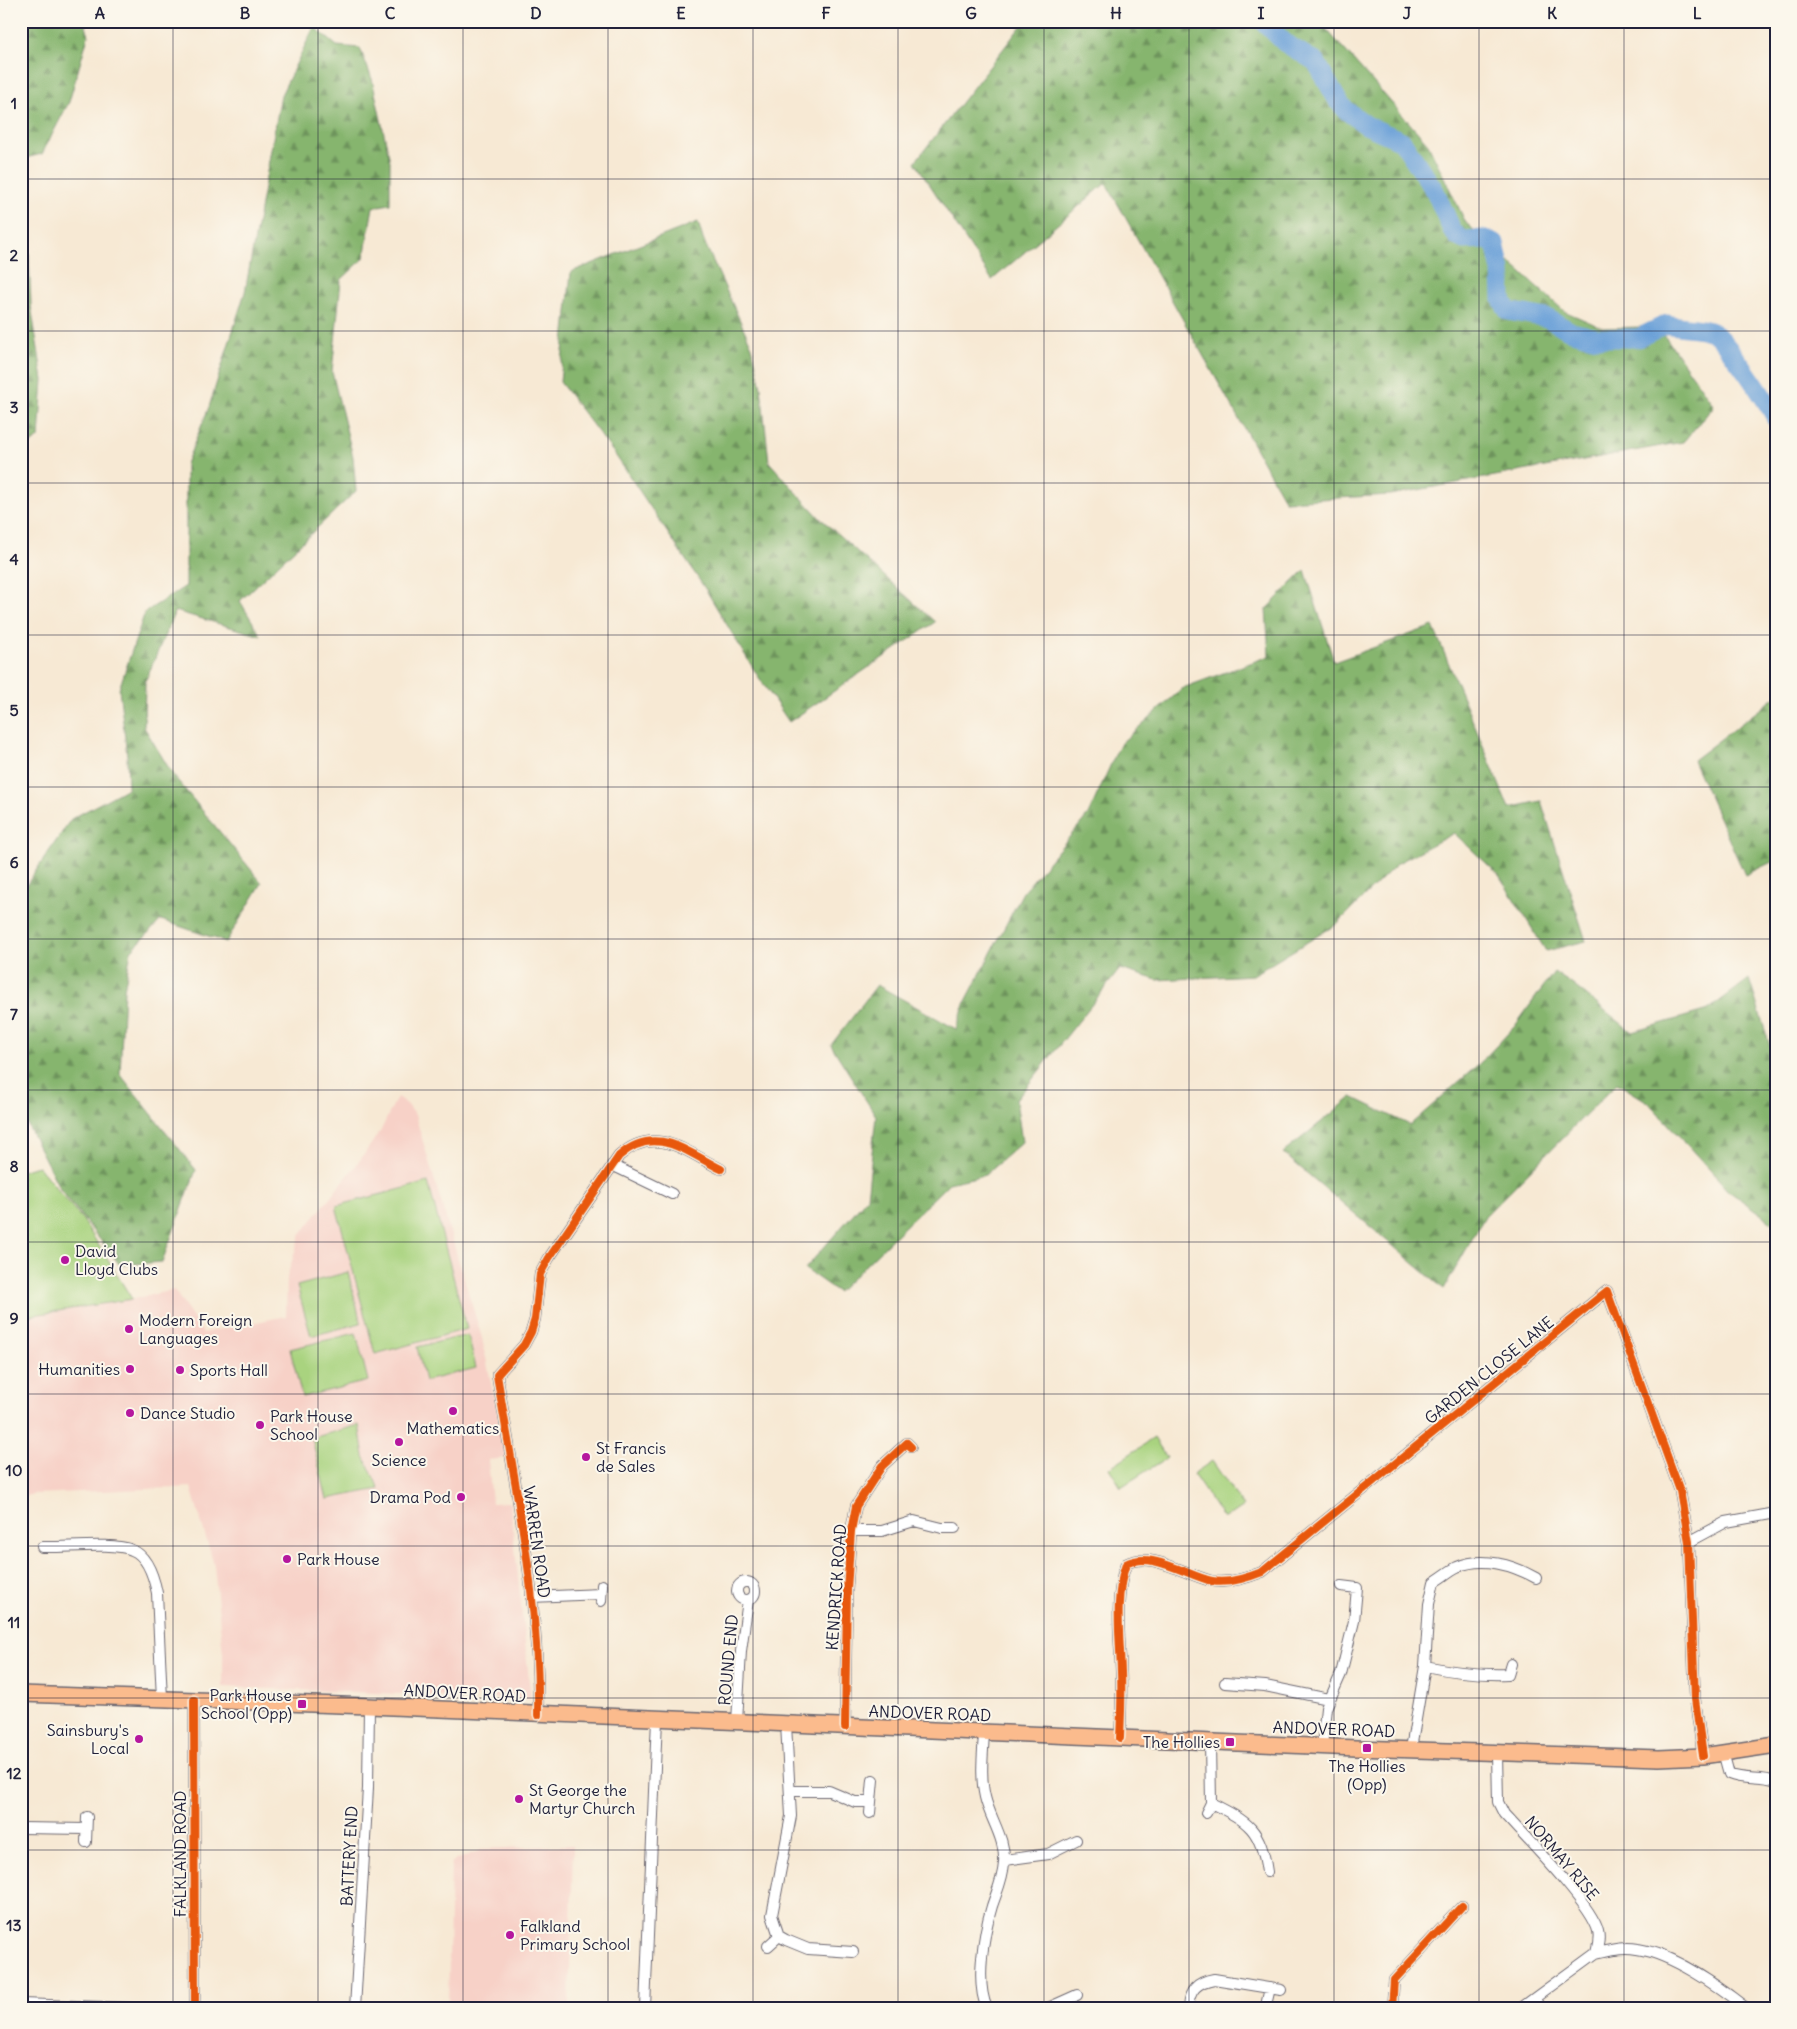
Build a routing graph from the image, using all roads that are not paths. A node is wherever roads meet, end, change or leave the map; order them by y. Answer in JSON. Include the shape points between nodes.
{"nodes":[{"id":1,"x":612,"y":1165,"type":"junction"},
{"id":2,"x":721,"y":1169,"type":"dead end"},
{"id":3,"x":672,"y":1194,"type":"dead end"},
{"id":4,"x":911,"y":1447,"type":"dead end"},
{"id":5,"x":1776,"y":1514,"type":"edge"},
{"id":6,"x":955,"y":1528,"type":"dead end"},
{"id":7,"x":851,"y":1531,"type":"junction"},
{"id":8,"x":1689,"y":1542,"type":"junction"},
{"id":9,"x":42,"y":1548,"type":"dead end"},
{"id":10,"x":1536,"y":1578,"type":"dead end"},
{"id":11,"x":1341,"y":1586,"type":"dead end"},
{"id":12,"x":602,"y":1593,"type":"dead end"},
{"id":13,"x":531,"y":1596,"type":"junction"},
{"id":14,"x":748,"y":1600,"type":"dead end"},
{"id":15,"x":1512,"y":1664,"type":"dead end"},
{"id":16,"x":1425,"y":1666,"type":"junction"},
{"id":17,"x":1225,"y":1683,"type":"dead end"},
{"id":18,"x":21,"y":1694,"type":"edge"},
{"id":19,"x":1329,"y":1699,"type":"junction"},
{"id":20,"x":162,"y":1700,"type":"junction"},
{"id":21,"x":194,"y":1700,"type":"junction"},
{"id":22,"x":369,"y":1706,"type":"junction"},
{"id":23,"x":538,"y":1714,"type":"junction"},
{"id":24,"x":657,"y":1719,"type":"junction"},
{"id":25,"x":737,"y":1722,"type":"junction"},
{"id":26,"x":786,"y":1724,"type":"junction"},
{"id":27,"x":845,"y":1727,"type":"junction"},
{"id":28,"x":984,"y":1733,"type":"junction"},
{"id":29,"x":1120,"y":1738,"type":"junction"},
{"id":30,"x":1210,"y":1742,"type":"junction"},
{"id":31,"x":1776,"y":1745,"type":"edge"},
{"id":32,"x":1322,"y":1746,"type":"junction"},
{"id":33,"x":1411,"y":1750,"type":"junction"},
{"id":34,"x":1723,"y":1752,"type":"junction"},
{"id":35,"x":1498,"y":1753,"type":"junction"},
{"id":36,"x":1703,"y":1756,"type":"junction"},
{"id":37,"x":873,"y":1780,"type":"dead end"},
{"id":38,"x":1774,"y":1780,"type":"edge"},
{"id":39,"x":790,"y":1791,"type":"junction"},
{"id":40,"x":1212,"y":1803,"type":"junction"},
{"id":41,"x":1206,"y":1813,"type":"dead end"},
{"id":42,"x":87,"y":1817,"type":"dead end"},
{"id":43,"x":21,"y":1828,"type":"edge"},
{"id":44,"x":86,"y":1829,"type":"junction"},
{"id":45,"x":1076,"y":1840,"type":"dead end"},
{"id":46,"x":86,"y":1842,"type":"dead end"},
{"id":47,"x":1005,"y":1860,"type":"junction"},
{"id":48,"x":1267,"y":1872,"type":"dead end"},
{"id":49,"x":1462,"y":1906,"type":"dead end"},
{"id":50,"x":779,"y":1936,"type":"junction"},
{"id":51,"x":768,"y":1946,"type":"dead end"},
{"id":52,"x":853,"y":1952,"type":"dead end"},
{"id":53,"x":1596,"y":1953,"type":"junction"},
{"id":54,"x":1270,"y":1988,"type":"junction"},
{"id":55,"x":1281,"y":1990,"type":"dead end"},
{"id":56,"x":1077,"y":1995,"type":"dead end"},
{"id":57,"x":1267,"y":2001,"type":"dead end"},
{"id":58,"x":21,"y":2004,"type":"edge"},
{"id":59,"x":1538,"y":2004,"type":"edge"},
{"id":60,"x":134,"y":2008,"type":"edge"},
{"id":61,"x":195,"y":2008,"type":"edge"},
{"id":62,"x":355,"y":2008,"type":"edge"},
{"id":63,"x":645,"y":2008,"type":"edge"},
{"id":64,"x":986,"y":2008,"type":"edge"},
{"id":65,"x":1048,"y":2008,"type":"edge"},
{"id":66,"x":1188,"y":2008,"type":"edge"},
{"id":67,"x":1392,"y":2008,"type":"edge"},
{"id":68,"x":1521,"y":2008,"type":"edge"},
{"id":69,"x":1746,"y":2008,"type":"edge"}],
"edges":[{"from":1,"to":2,"type":"street","via":[[632,1145],[645,1140],[662,1140]]},
{"from":1,"to":3,"type":"street"},
{"from":1,"to":13,"type":"street","name":"WARREN ROAD","via":[[540,1274],[531,1332],[498,1375]]},
{"from":4,"to":7,"type":"street","name":"KENDRICK ROAD","via":[[907,1443],[868,1484],[856,1506]]},
{"from":5,"to":8,"type":"street","via":[[1726,1522]]},
{"from":6,"to":7,"type":"street","name":"KENDRICK ROAD","via":[[914,1521],[882,1531]]},
{"from":7,"to":27,"type":"street","name":"KENDRICK ROAD","via":[[845,1645]]},
{"from":8,"to":29,"type":"street","name":"GARDEN CLOSE LANE","via":[[1680,1491],[1607,1291],[1262,1572],[1249,1578],[1212,1581],[1150,1560],[1126,1564],[1118,1614]]},
{"from":8,"to":36,"type":"street","name":"GARDEN CLOSE LANE","via":[[1695,1699]]},
{"from":9,"to":20,"type":"street","via":[[118,1547],[133,1550],[142,1558],[154,1579],[157,1593]]},
{"from":10,"to":16,"type":"street","via":[[1518,1568],[1478,1563],[1457,1567],[1434,1582],[1429,1604]]},
{"from":11,"to":19,"type":"street","via":[[1357,1588],[1354,1621],[1341,1674]]},
{"from":12,"to":13,"type":"street"},
{"from":13,"to":23,"type":"street","name":"WARREN ROAD"},
{"from":14,"to":25,"type":"street","name":"ROUND END"},
{"from":15,"to":16,"type":"street","via":[[1508,1674]]},
{"from":16,"to":33,"type":"street"},
{"from":17,"to":19,"type":"street","via":[[1264,1686]]},
{"from":18,"to":20,"type":"main road","name":"ANDOVER ROAD"},
{"from":19,"to":32,"type":"street"},
{"from":20,"to":21,"type":"main road","name":"ANDOVER ROAD"},
{"from":21,"to":22,"type":"main road","name":"ANDOVER ROAD"},
{"from":21,"to":61,"type":"street","name":"FALKLAND ROAD"},
{"from":22,"to":23,"type":"main road","name":"ANDOVER ROAD"},
{"from":22,"to":62,"type":"street","name":"BATTERY END","via":[[368,1788]]},
{"from":23,"to":24,"type":"main road","name":"ANDOVER ROAD"},
{"from":24,"to":25,"type":"main road","name":"ANDOVER ROAD"},
{"from":24,"to":63,"type":"street"},
{"from":25,"to":26,"type":"main road","name":"ANDOVER ROAD"},
{"from":26,"to":27,"type":"main road","name":"ANDOVER ROAD"},
{"from":26,"to":39,"type":"street"},
{"from":27,"to":28,"type":"main road","name":"ANDOVER ROAD"},
{"from":28,"to":29,"type":"main road","name":"ANDOVER ROAD"},
{"from":28,"to":47,"type":"street","via":[[982,1779],[985,1798]]},
{"from":29,"to":30,"type":"main road","name":"ANDOVER ROAD"},
{"from":30,"to":32,"type":"main road","name":"ANDOVER ROAD"},
{"from":30,"to":40,"type":"street"},
{"from":31,"to":34,"type":"main road","name":"ANDOVER ROAD"},
{"from":32,"to":33,"type":"main road","name":"ANDOVER ROAD"},
{"from":33,"to":35,"type":"main road","name":"ANDOVER ROAD"},
{"from":34,"to":36,"type":"main road","name":"ANDOVER ROAD"},
{"from":34,"to":38,"type":"street","via":[[1729,1774],[1739,1779]]},
{"from":35,"to":36,"type":"main road","name":"ANDOVER ROAD","via":[[1659,1758]]},
{"from":35,"to":53,"type":"street","name":"NORMAY RISE","via":[[1498,1802],[1504,1814],[1587,1910],[1598,1930]]},
{"from":37,"to":39,"type":"street","via":[[869,1808],[829,1791]]},
{"from":39,"to":50,"type":"street","via":[[787,1844],[772,1915]]},
{"from":40,"to":41,"type":"street"},
{"from":40,"to":48,"type":"street","via":[[1253,1828],[1262,1843]]},
{"from":42,"to":44,"type":"street"},
{"from":43,"to":44,"type":"street"},
{"from":44,"to":46,"type":"street"},
{"from":45,"to":47,"type":"street","via":[[1048,1854]]},
{"from":47,"to":64,"type":"street","via":[[985,1936],[982,1986]]},
{"from":49,"to":67,"type":"street","via":[[1394,1980]]},
{"from":50,"to":51,"type":"street"},
{"from":50,"to":52,"type":"street","via":[[808,1950]]},
{"from":53,"to":59,"type":"street"},
{"from":53,"to":69,"type":"street","via":[[1620,1948],[1650,1952],[1677,1963]]},
{"from":54,"to":55,"type":"street"},
{"from":54,"to":57,"type":"street"},
{"from":54,"to":66,"type":"street","via":[[1214,1979],[1203,1981],[1193,1989]]},
{"from":56,"to":65,"type":"street"},
{"from":58,"to":60,"type":"street"},
{"from":59,"to":68,"type":"street"}]}
